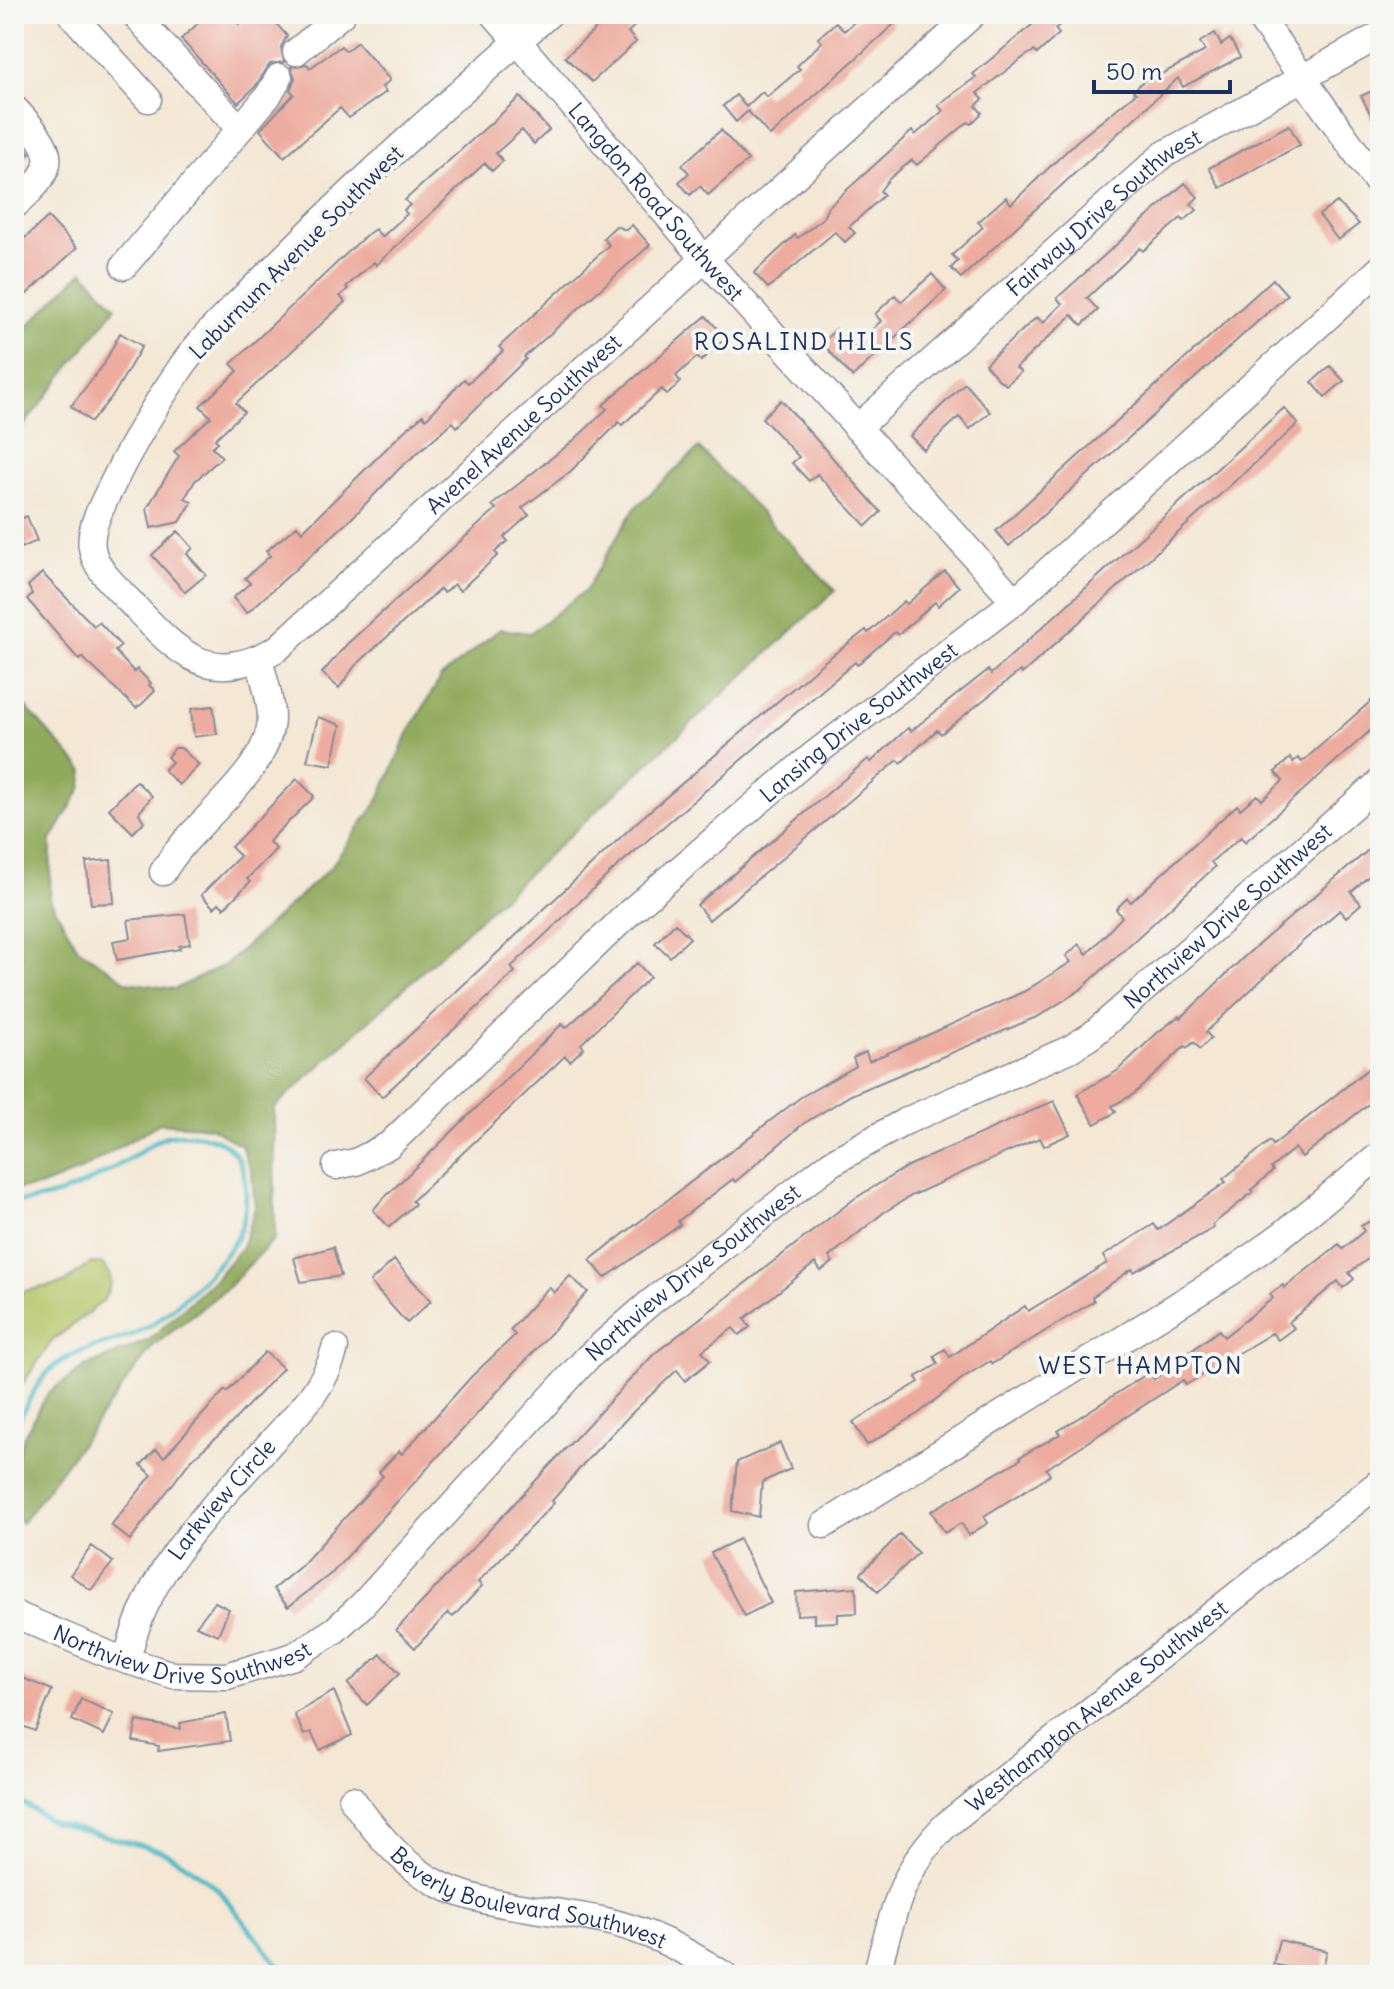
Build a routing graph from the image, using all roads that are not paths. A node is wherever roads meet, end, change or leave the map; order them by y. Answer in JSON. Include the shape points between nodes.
{"nodes":[{"id":1,"x":71,"y":14,"type":"edge"},
{"id":2,"x":342,"y":14,"type":"edge"},
{"id":3,"x":494,"y":14,"type":"edge"},
{"id":4,"x":549,"y":14,"type":"edge"},
{"id":5,"x":973,"y":14,"type":"edge"},
{"id":6,"x":1257,"y":14,"type":"edge"},
{"id":7,"x":146,"y":18,"type":"edge"},
{"id":8,"x":1380,"y":35,"type":"edge"},
{"id":9,"x":517,"y":42,"type":"junction"},
{"id":10,"x":296,"y":52,"type":"dead end"},
{"id":11,"x":279,"y":77,"type":"dead end"},
{"id":12,"x":1300,"y":78,"type":"junction"},
{"id":13,"x":148,"y":99,"type":"dead end"},
{"id":14,"x":14,"y":108,"type":"edge"},
{"id":15,"x":239,"y":128,"type":"junction"},
{"id":16,"x":1380,"y":186,"type":"edge"},
{"id":17,"x":14,"y":206,"type":"edge"},
{"id":18,"x":704,"y":258,"type":"junction"},
{"id":19,"x":124,"y":266,"type":"dead end"},
{"id":20,"x":1380,"y":269,"type":"edge"},
{"id":21,"x":857,"y":428,"type":"junction"},
{"id":22,"x":1015,"y":601,"type":"junction"},
{"id":23,"x":259,"y":659,"type":"junction"},
{"id":24,"x":1380,"y":782,"type":"edge"},
{"id":25,"x":163,"y":872,"type":"dead end"},
{"id":26,"x":1380,"y":1155,"type":"edge"},
{"id":27,"x":336,"y":1166,"type":"dead end"},
{"id":28,"x":335,"y":1348,"type":"dead end"},
{"id":29,"x":1380,"y":1482,"type":"edge"},
{"id":30,"x":824,"y":1525,"type":"dead end"},
{"id":31,"x":14,"y":1614,"type":"edge"},
{"id":32,"x":127,"y":1661,"type":"junction"},
{"id":33,"x":352,"y":1799,"type":"dead end"},
{"id":34,"x":724,"y":1975,"type":"edge"},
{"id":35,"x":876,"y":1975,"type":"edge"}],
"edges":[{"from":1,"to":13,"type":"street"},
{"from":2,"to":10,"type":"street"},
{"from":3,"to":9,"type":"street","name":"Langdon Road Southwest"},
{"from":4,"to":9,"type":"street","name":"Laburnum Avenue Southwest"},
{"from":5,"to":18,"type":"street","name":"Avenel Avenue Southwest"},
{"from":6,"to":12,"type":"street"},
{"from":7,"to":15,"type":"street"},
{"from":8,"to":12,"type":"street","name":"Fairway Drive Southwest"},
{"from":9,"to":18,"type":"street","name":"Langdon Road Southwest"},
{"from":9,"to":23,"type":"street","name":"Laburnum Avenue Southwest","via":[[332,209],[194,351],[102,506],[92,534],[96,562],[177,651],[225,666]]},
{"from":11,"to":15,"type":"street"},
{"from":12,"to":16,"type":"street"},
{"from":12,"to":21,"type":"street","name":"Fairway Drive Southwest","via":[[1163,155]]},
{"from":14,"to":17,"type":"street","via":[[41,137],[49,159],[41,183]]},
{"from":15,"to":19,"type":"street"},
{"from":18,"to":21,"type":"street","name":"Langdon Road Southwest"},
{"from":18,"to":23,"type":"street","name":"Avenel Avenue Southwest","via":[[278,648]]},
{"from":20,"to":22,"type":"street","name":"Lansing Drive Southwest"},
{"from":21,"to":22,"type":"street","name":"Langdon Road Southwest"},
{"from":22,"to":27,"type":"street","name":"Lansing Drive Southwest","via":[[812,756],[679,869],[389,1145]]},
{"from":23,"to":25,"type":"street","via":[[271,707],[267,743]]},
{"from":24,"to":32,"type":"street","name":"Northview Drive Southwest","via":[[1092,1035],[831,1163],[631,1317],[588,1357],[387,1579],[316,1644],[261,1669],[227,1676],[173,1675]]},
{"from":26,"to":30,"type":"street","via":[[1231,1272]]},
{"from":28,"to":32,"type":"street","name":"Larkview Circle","via":[[312,1397],[160,1575],[144,1604]]},
{"from":29,"to":35,"type":"street","name":"Westhampton Avenue Southwest","via":[[936,1835],[911,1864],[901,1886]]},
{"from":31,"to":32,"type":"street","name":"Northview Drive Southwest"},
{"from":33,"to":34,"type":"street","name":"Beverly Boulevard Southwest","via":[[392,1851],[438,1885],[485,1902],[631,1928]]}]}
